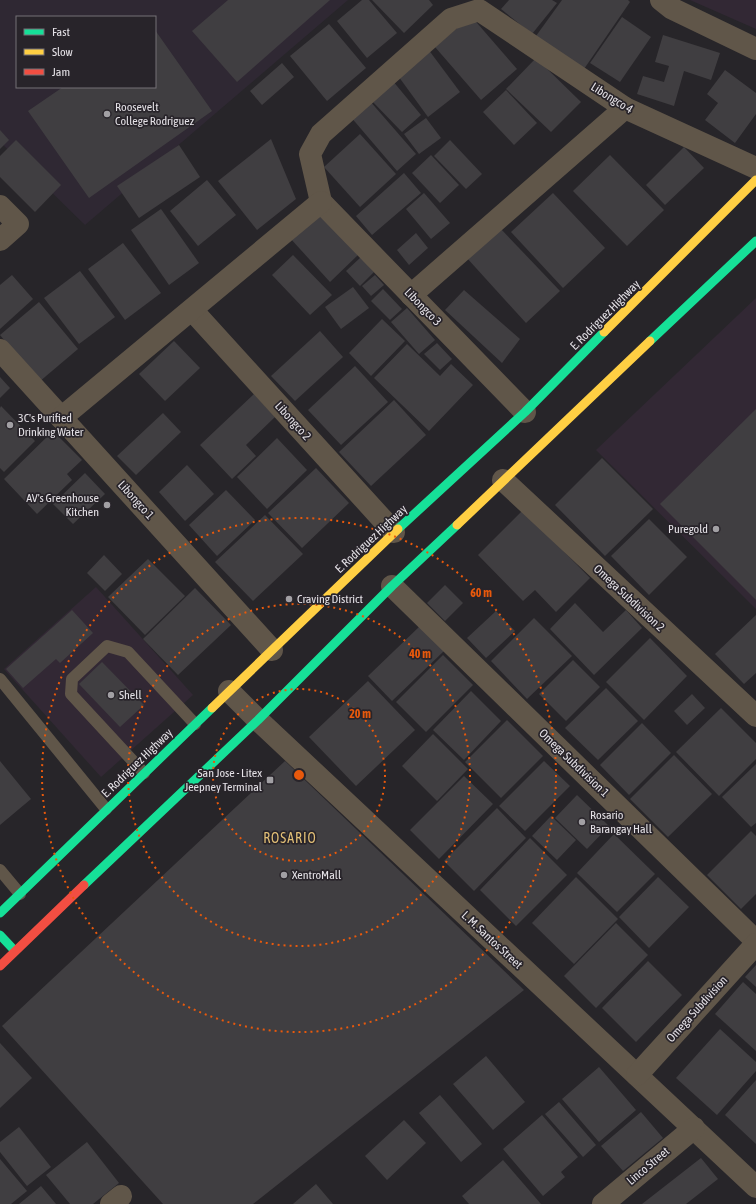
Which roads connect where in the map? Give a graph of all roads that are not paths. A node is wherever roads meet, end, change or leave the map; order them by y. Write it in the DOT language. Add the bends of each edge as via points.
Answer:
graph roads {
  1 [pos="661,0"];
  2 [pos="756,49"];
  3 [pos="625,108"];
  4 [pos="756,168"];
  5 [pos="756,180"];
  6 [pos="321,202"];
  7 [pos="0,206"];
  8 [pos="0,240"];
  9 [pos="756,241"];
  10 [pos="411,295"];
  11 [pos="192,310"];
  12 [pos="0,350"];
  13 [pos="525,412"];
  14 [pos="61,418"];
  15 [pos="503,480"];
  16 [pos="394,532"];
  17 [pos="392,586"];
  18 [pos="272,650"];
  19 [pos="0,679"];
  20 [pos="229,691"];
  21 [pos="756,716"];
  22 [pos="258,720"];
  23 [pos="195,724"];
  24 [pos="144,773"];
  25 [pos="106,809"];
  26 [pos="0,870"];
  27 [pos="20,894"];
  28 [pos="0,913"];
  29 [pos="0,935"];
  30 [pos="756,942"];
  31 [pos="15,951"];
  32 [pos="0,966"];
  33 [pos="637,1075"];
  34 [pos="694,1128"];
  35 [pos="756,1187"];
  36 [pos="603,1204"];
  1 -- 2 [label="street" via="671,8"];
  3 -- 4 [label="street, Libongco 4"];
  3 -- 6 [label="street, Libongco 4" via="479,10 451,19 321,134 310,154"];
  3 -- 10 [label="street"];
  5 -- 13 [label="main road, E. Rodriguez Highway"];
  6 -- 10 [label="street, Libongco 3"];
  6 -- 11 [label="street"];
  7 -- 8 [label="street" via="18,224"];
  9 -- 15 [label="main road"];
  10 -- 13 [label="street, Libongco 3"];
  11 -- 14 [label="street"];
  11 -- 16 [label="street, Libongco 2"];
  12 -- 14 [label="street, Libongco 1"];
  13 -- 16 [label="main road, E. Rodriguez Highway"];
  14 -- 18 [label="street, Libongco 1"];
  15 -- 17 [label="main road"];
  15 -- 21 [label="street, Omega Subdivision 2"];
  16 -- 18 [label="main road, E. Rodriguez Highway"];
  17 -- 22 [label="main road"];
  17 -- 30 [label="street, Omega Subdivision 1"];
  18 -- 20 [label="main road, E. Rodriguez Highway"];
  19 -- 25 [label="lane"];
  20 -- 22 [label="street, L. M. Santos Street"];
  20 -- 23 [label="main road, E. Rodriguez Highway"];
  22 -- 31 [label="main road"];
  22 -- 33 [label="street, L. M. Santos Street"];
  23 -- 24 [label="main road, E. Rodriguez Highway"];
  23 -- 24 [label="lane" via="128,652 107,646 72,679 71,694"];
  24 -- 25 [label="main road, E. Rodriguez Highway"];
  25 -- 27 [label="main road, E. Rodriguez Highway"];
  26 -- 27 [label="lane"];
  27 -- 28 [label="main road, E. Rodriguez Highway"];
  29 -- 31 [label="main road"];
  30 -- 33 [label="street, Omega Subdivision"];
  31 -- 32 [label="main road"];
  33 -- 34 [label="street, L. M. Santos Street"];
  34 -- 35 [label="street, L. M. Santos Street"];
  34 -- 36 [label="street, Linco Street"];
}
